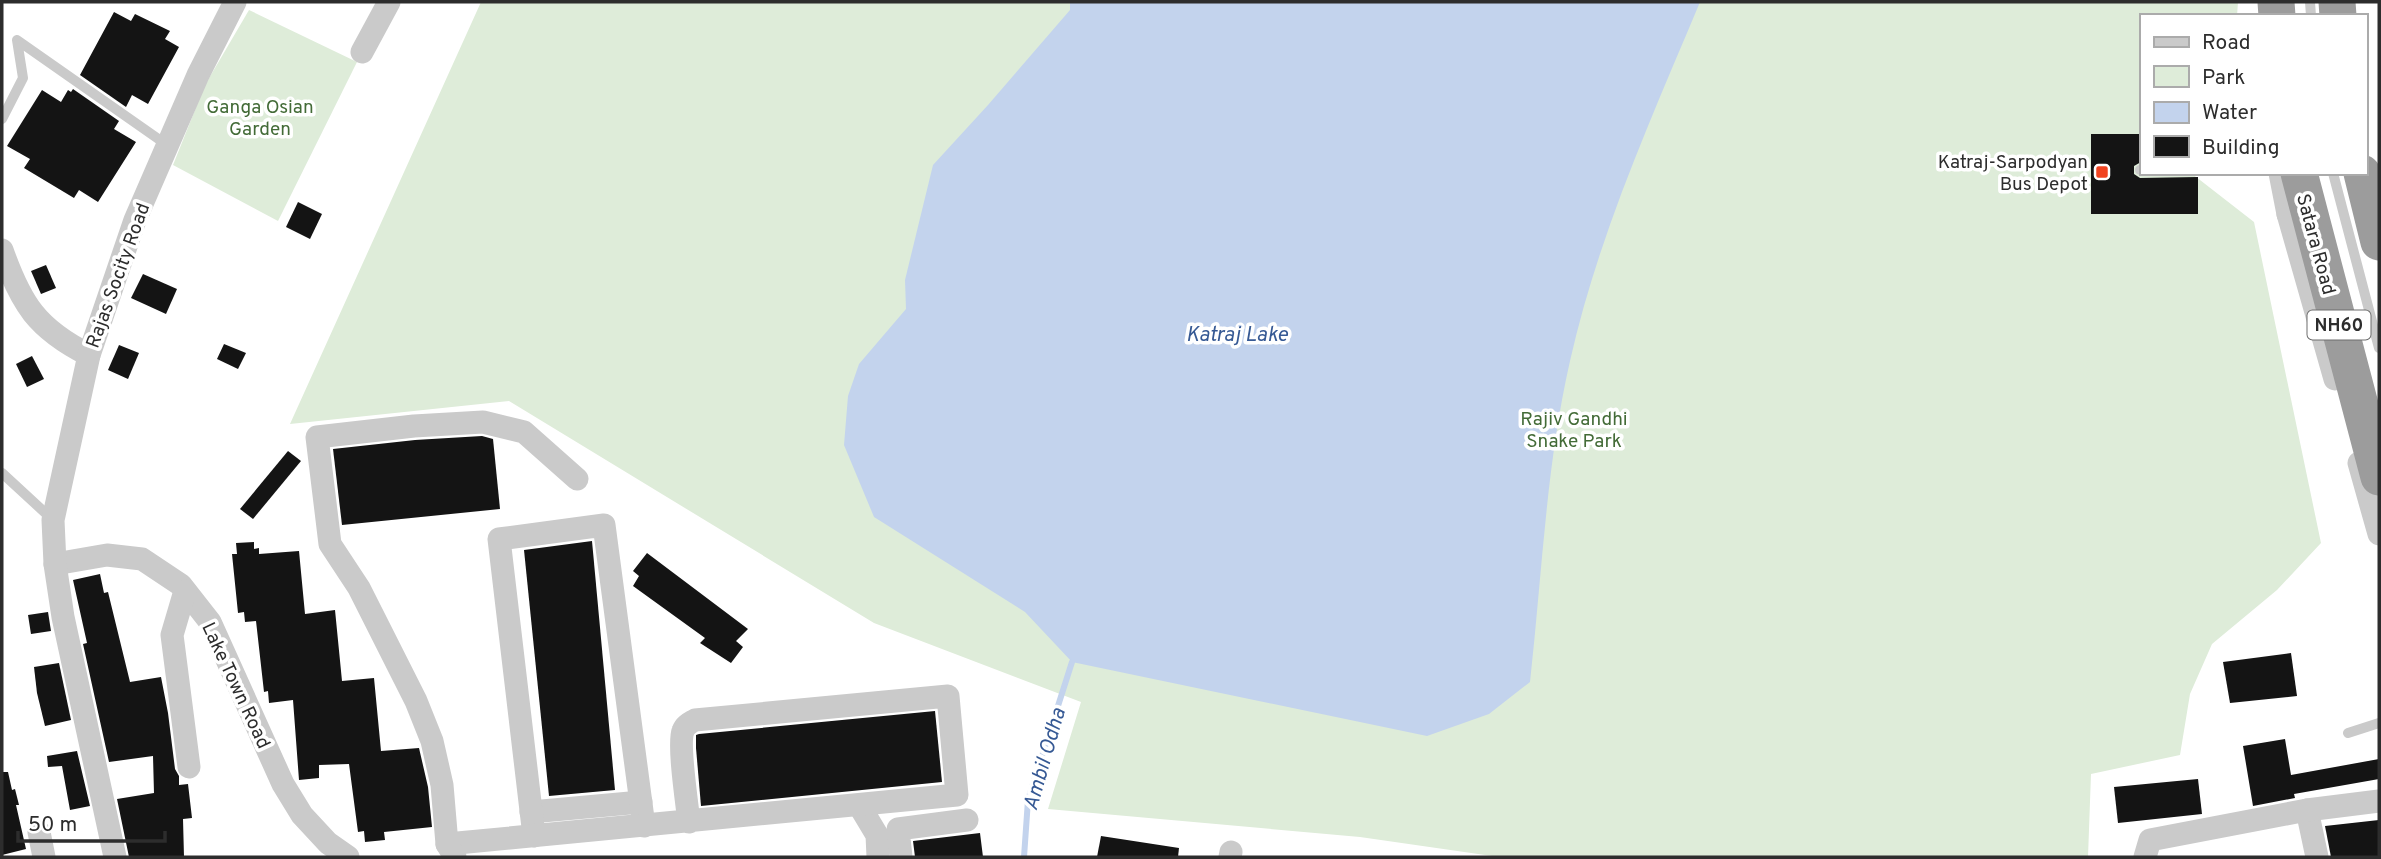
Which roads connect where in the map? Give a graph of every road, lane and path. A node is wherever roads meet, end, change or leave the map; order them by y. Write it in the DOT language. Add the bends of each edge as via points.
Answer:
graph roads {
  1 [pos="235,2"];
  2 [pos="388,2"];
  3 [pos="362,52"];
  4 [pos="2,119"];
  5 [pos="167,145"];
  6 [pos="2281,175"];
  7 [pos="2299,175"];
  8 [pos="2334,175"];
  9 [pos="2362,175"];
  10 [pos="2300,222"];
  11 [pos="2379,242"];
  12 [pos="2,250"];
  13 [pos="2379,348"];
  14 [pos="89,355"];
  15 [pos="2370,461"];
  16 [pos="2,473"];
  17 [pos="576,479"];
  18 [pos="53,520"];
  19 [pos="2379,534"];
  20 [pos="55,564"];
  21 [pos="186,591"];
  22 [pos="2379,723"];
  23 [pos="2348,733"];
  24 [pos="189,767"];
  25 [pos="2379,801"];
  26 [pos="641,802"];
  27 [pos="859,805"];
  28 [pos="2307,810"];
  29 [pos="531,812"];
  30 [pos="967,820"];
  31 [pos="689,822"];
  32 [pos="644,826"];
  33 [pos="39,832"];
  34 [pos="534,836"];
  35 [pos="451,851"];
  36 [pos="44,857"];
  37 [pos="115,857"];
  38 [pos="348,857"];
  39 [pos="878,857"];
  40 [pos="901,857"];
  41 [pos="2145,857"];
  42 [pos="2317,857"];
  1 -- 5 [label="street, Rajas Socity Road"];
  2 -- 3 [label="street"];
  4 -- 5 [label="lane" via="23,78 17,40"];
  5 -- 14 [label="street, Rajas Socity Road" via="135,220"];
  6 -- 10 [label="street"];
  7 -- 10 [label="highway, Satara Road / NH60"];
  8 -- 13 [label="lane"];
  9 -- 11 [label="highway"];
  10 -- 15 [label="highway, Satara Road / NH60"];
  12 -- 14 [label="street" via="13,281 36,317 63,343"];
  14 -- 18 [label="street, Rajas Socity Road"];
  15 -- 19 [label="street"];
  16 -- 18 [label="lane"];
  17 -- 35 [label="street" via="524,432 483,422 317,437 330,544 359,588 416,701 435,752"];
  18 -- 20 [label="street, Rajas Socity Road"];
  20 -- 21 [label="street, Lake Town Road" via="107,555 142,559"];
  20 -- 37 [label="street, Rajas Socity Road" via="62,617"];
  21 -- 24 [label="street" via="172,635"];
  21 -- 38 [label="street, Lake Town Road" via="210,622 283,784 302,815"];
  22 -- 23 [label="lane"];
  25 -- 28 [label="street"];
  26 -- 29 [label="street"];
  26 -- 29 [label="street" via="604,525 499,539"];
  26 -- 32 [label="street"];
  27 -- 31 [label="street"];
  27 -- 31 [label="street" via="957,795 948,696 695,720 682,732"];
  27 -- 39 [label="street" via="877,835"];
  28 -- 41 [label="street" via="2150,840"];
  28 -- 42 [label="street"];
  29 -- 34 [label="street"];
  30 -- 40 [label="street" via="898,830"];
  31 -- 32 [label="street"];
  32 -- 34 [label="street"];
  33 -- 36 [label="street"];
  34 -- 35 [label="street"];
}
